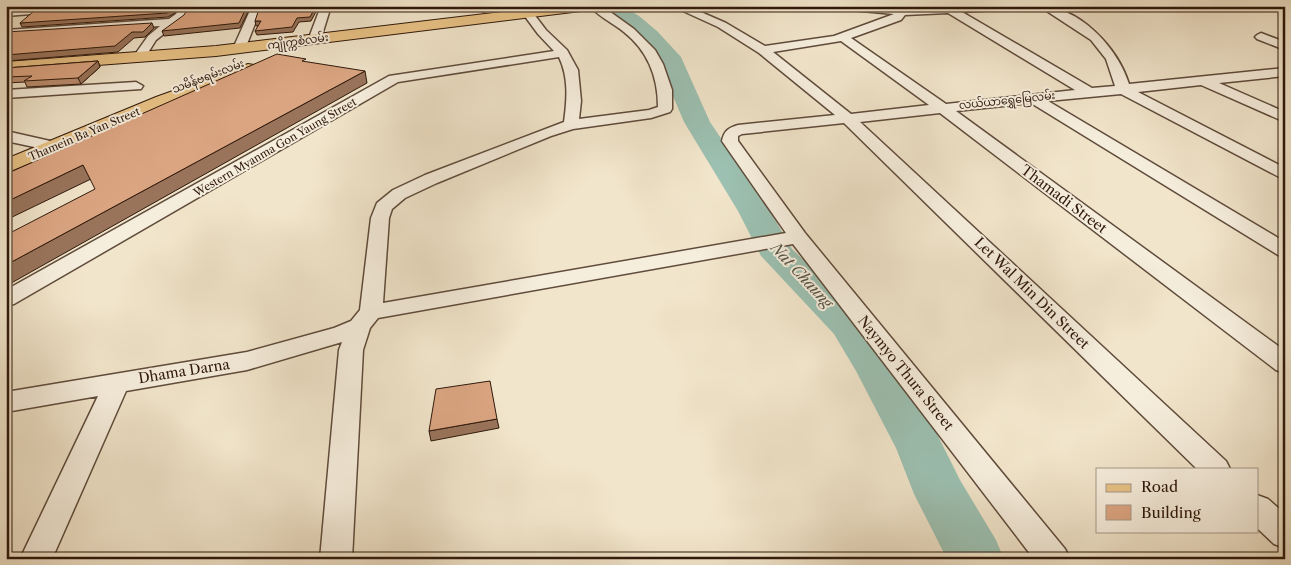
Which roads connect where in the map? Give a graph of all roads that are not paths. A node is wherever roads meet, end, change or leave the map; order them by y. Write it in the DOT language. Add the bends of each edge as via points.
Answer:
graph roads {
  1 [pos="10,6"];
  2 [pos="96,6"];
  3 [pos="186,6"];
  4 [pos="256,6"];
  5 [pos="326,6"];
  6 [pos="571,6"];
  7 [pos="589,6"];
  8 [pos="595,6"];
  9 [pos="677,6"];
  10 [pos="840,6"];
  11 [pos="1011,6"];
  12 [pos="1044,6"];
  13 [pos="951,10"];
  14 [pos="6,11"];
  15 [pos="902,12"];
  16 [pos="527,13"];
  17 [pos="397,15"];
  18 [pos="442,20"];
  19 [pos="173,22"];
  20 [pos="372,28"];
  21 [pos="350,32"];
  22 [pos="6,33"];
  23 [pos="317,37"];
  24 [pos="843,37"];
  25 [pos="1261,37"];
  26 [pos="241,44"];
  27 [pos="1285,46"];
  28 [pos="763,50"];
  29 [pos="563,53"];
  30 [pos="149,55"];
  31 [pos="6,62"];
  32 [pos="6,67"];
  33 [pos="1285,72"];
  34 [pos="377,76"];
  35 [pos="394,79"];
  36 [pos="1203,81"];
  37 [pos="136,86"];
  38 [pos="1123,89"];
  39 [pos="1088,92"];
  40 [pos="6,94"];
  41 [pos="169,94"];
  42 [pos="1033,98"];
  43 [pos="941,107"];
  44 [pos="847,118"];
  45 [pos="1285,118"];
  46 [pos="571,125"];
  47 [pos="731,134"];
  48 [pos="6,136"];
  49 [pos="47,145"];
  50 [pos="6,159"];
  51 [pos="6,167"];
  52 [pos="1285,175"];
  53 [pos="791,238"];
  54 [pos="750,244"];
  55 [pos="1285,251"];
  56 [pos="6,299"];
  57 [pos="365,319"];
  58 [pos="1285,364"];
  59 [pos="117,382"];
  60 [pos="6,402"];
  61 [pos="1215,468"];
  62 [pos="1258,509"];
  63 [pos="1285,534"];
  64 [pos="36,559"];
  65 [pos="336,559"];
  66 [pos="1054,559"];
  1 -- 14 [label="street"];
  2 -- 14 [label="street"];
  3 -- 19 [label="street"];
  4 -- 26 [label="street"];
  5 -- 23 [label="street"];
  6 -- 16 [label="main road, ကျိုက္ကစံလမ်း"];
  7 -- 16 [label="main road, ကျိုက္ကစံလမ်း"];
  8 -- 46 [label="street" via="630,31 651,53 657,64 666,107 651,114"];
  9 -- 28 [label="street, Let Wal Min Din Street" via="722,25"];
  10 -- 15 [label="street"];
  11 -- 13 [label="street"];
  12 -- 38 [label="street" via="1083,26 1097,38 1120,72"];
  13 -- 15 [label="street"];
  13 -- 39 [label="street"];
  15 -- 24 [label="street" via="897,18"];
  16 -- 18 [label="main road, ကျိုက္ကစံလမ်း"];
  16 -- 21 [label="main road, ကျိုက္ကစံလမ်း"];
  16 -- 29 [label="street"];
  17 -- 21 [label="main road, သမိန်ဗရမ်းလမ်း"];
  18 -- 20 [label="main road, ကျိုက္ကစံလမ်း"];
  18 -- 20 [label="main road, သမိန်ဗရမ်းလမ်း" via="429,19 419,13"];
  19 -- 22 [label="street"];
  19 -- 30 [label="street" via="152,38"];
  20 -- 21 [label="main road, သမိန်ဗရမ်းလမ်း"];
  21 -- 23 [label="main road, ကျိုက္ကစံလမ်း"];
  21 -- 41 [label="main road, သမိန်ဗရမ်းလမ်း"];
  23 -- 26 [label="main road, ကျိုက္ကစံလမ်း"];
  23 -- 30 [label="main road, ကျိုက္ကစံလမ်း"];
  23 -- 41 [label="main road, သမိန်ဗရမ်းလမ်း"];
  24 -- 28 [label="street"];
  24 -- 43 [label="street, Thamadi Street"];
  25 -- 27 [label="street"];
  26 -- 30 [label="main road, ကျိုက္ကစံလမ်း"];
  28 -- 44 [label="street, Let Wal Min Din Street"];
  29 -- 35 [label="street, Western Myanma Gon Yaung Street"];
  29 -- 46 [label="street" via="572,70 574,100"];
  30 -- 31 [label="main road, ကျိုက္ကစံလမ်း"];
  30 -- 32 [label="main road, ကျိုက္ကစံလမ်း"];
  30 -- 41 [label="main road" via="199,63 201,68 195,75"];
  33 -- 36 [label="street, လယ်ယာရွှေမြေလမ်း"];
  34 -- 35 [label="street"];
  35 -- 56 [label="street, Western Myanma Gon Yaung Street"];
  36 -- 38 [label="street, လယ်ယာရွှေမြေလမ်း"];
  36 -- 45 [label="street"];
  37 -- 40 [label="street"];
  38 -- 39 [label="street, လယ်ယာရွှေမြေလမ်း"];
  38 -- 52 [label="street"];
  39 -- 42 [label="street, လယ်ယာရွှေမြေလမ်း"];
  41 -- 49 [label="main road, Thamein Ba Yan Street"];
  42 -- 43 [label="street, လယ်ယာရွှေမြေလမ်း"];
  42 -- 55 [label="street"];
  43 -- 44 [label="street, လယ်ယာရွှေမြေလမ်း"];
  43 -- 58 [label="street, Thamadi Street"];
  44 -- 47 [label="street, လယ်ယာရွှေမြေလမ်း" via="738,130"];
  44 -- 61 [label="street, Let Wal Min Din Street"];
  46 -- 57 [label="street" via="431,179 390,201 380,218"];
  47 -- 53 [label="street, Naymyo Thura Street" via="730,141"];
  48 -- 49 [label="street"];
  49 -- 50 [label="main road"];
  49 -- 51 [label="main road, Thamein Ba Yan Street"];
  53 -- 54 [label="street"];
  53 -- 66 [label="street, Naymyo Thura Street"];
  54 -- 57 [label="street"];
  57 -- 59 [label="street, Dhama Darna" via="332,337 247,362"];
  57 -- 65 [label="street" via="351,350"];
  59 -- 60 [label="street, Dhama Darna"];
  59 -- 64 [label="street"];
  62 -- 63 [label="street"];
}
